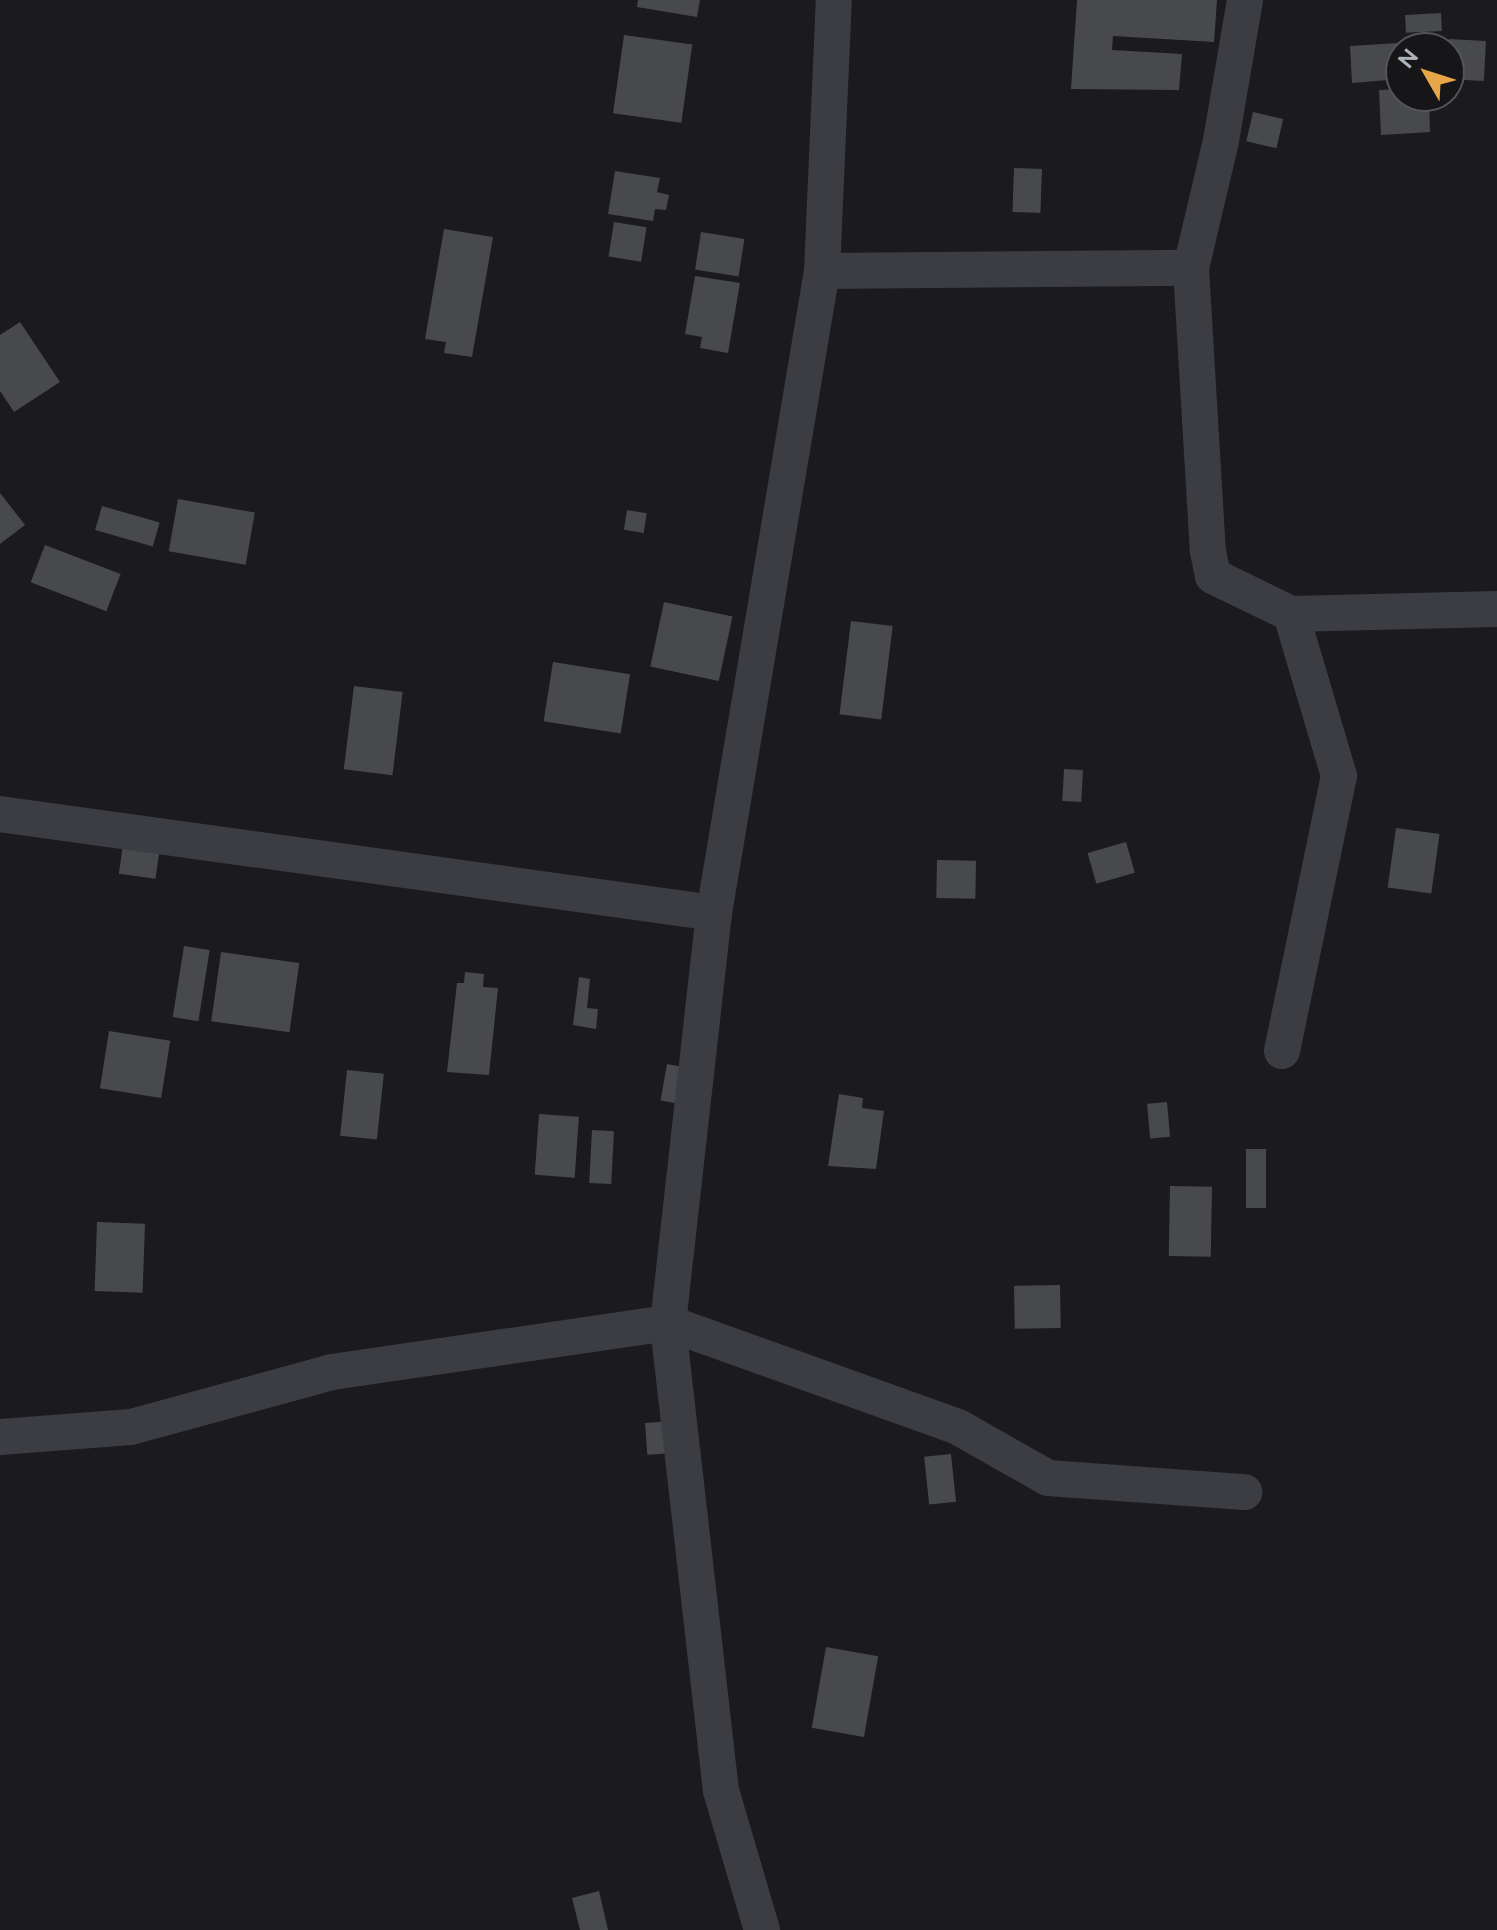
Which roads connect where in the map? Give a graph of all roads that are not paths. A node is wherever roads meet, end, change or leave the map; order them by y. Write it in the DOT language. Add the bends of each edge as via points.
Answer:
graph roads {
  1 [pos="834,0"];
  2 [pos="1245,0"];
  3 [pos="1191,268"];
  4 [pos="822,271"];
  5 [pos="1497,609"];
  6 [pos="1291,614"];
  7 [pos="0,814"];
  8 [pos="714,913"];
  9 [pos="1282,1051"];
  10 [pos="668,1323"];
  11 [pos="0,1437"];
  12 [pos="1245,1492"];
  13 [pos="762,1930"];
  1 -- 4 [label="street"];
  2 -- 3 [label="street" via="1221,141"];
  3 -- 4 [label="street"];
  3 -- 6 [label="street" via="1213,576"];
  4 -- 8 [label="street"];
  5 -- 6 [label="street"];
  6 -- 9 [label="street" via="1339,776"];
  7 -- 8 [label="street"];
  8 -- 10 [label="street"];
  10 -- 11 [label="street" via="332,1372 131,1427"];
  10 -- 12 [label="street" via="958,1427 1048,1478"];
  10 -- 13 [label="street" via="721,1791"];
}
